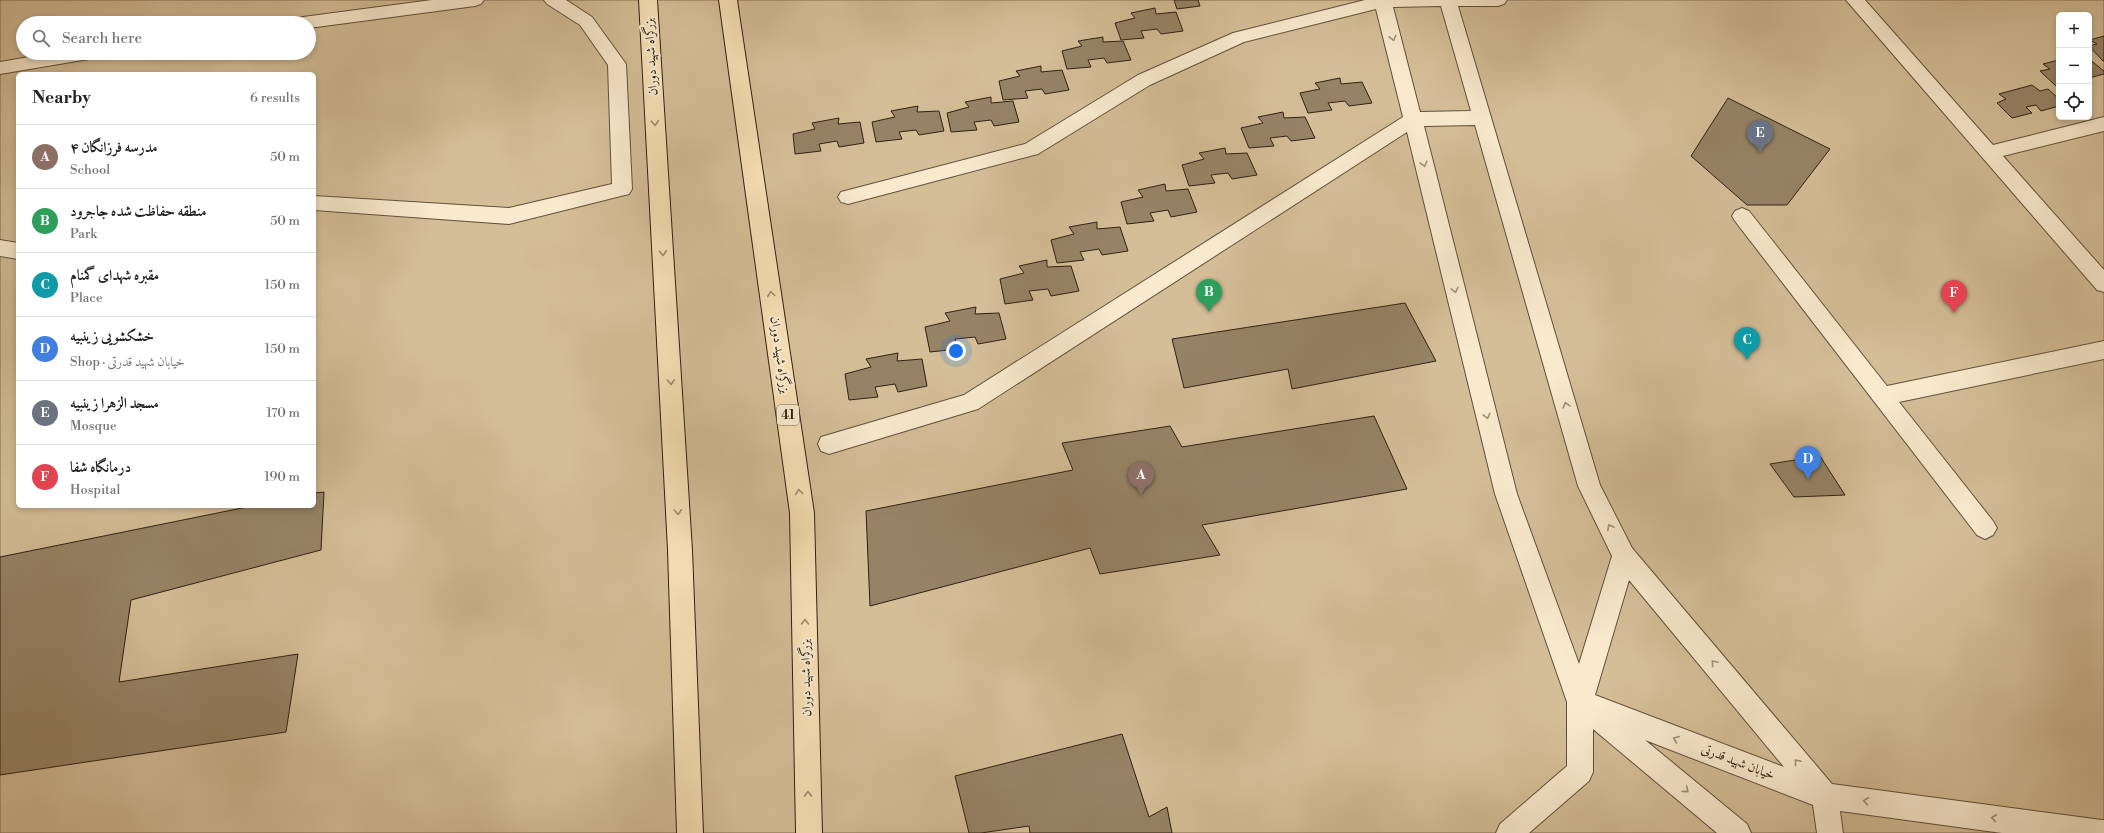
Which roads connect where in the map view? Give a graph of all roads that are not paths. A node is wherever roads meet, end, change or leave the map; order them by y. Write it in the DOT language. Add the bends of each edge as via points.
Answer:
graph roads {
  1 [pos="475,0"];
  2 [pos="553,0"];
  3 [pos="648,0"];
  4 [pos="728,0"];
  5 [pos="1449,0"];
  6 [pos="1498,0"];
  7 [pos="1855,0"];
  8 [pos="1384,1"];
  9 [pos="316,21"];
  10 [pos="47,60"];
  11 [pos="0,68"];
  12 [pos="1483,118"];
  13 [pos="1413,119"];
  14 [pos="2104,124"];
  15 [pos="1989,153"];
  16 [pos="848,197"];
  17 [pos="316,203"];
  18 [pos="1742,216"];
  19 [pos="0,248"];
  20 [pos="16,251"];
  21 [pos="2104,284"];
  22 [pos="2104,350"];
  23 [pos="1882,396"];
  24 [pos="829,444"];
  25 [pos="1985,528"];
  26 [pos="1624,556"];
  27 [pos="1580,702"];
  28 [pos="1825,796"];
  29 [pos="690,833"];
  30 [pos="809,833"];
  31 [pos="1509,833"];
  32 [pos="1738,833"];
  33 [pos="1830,833"];
  34 [pos="2102,833"];
  1 -- 9 [label="street"];
  2 -- 17 [label="street" via="586,21 617,64 622,189 509,216"];
  3 -- 29 [label="highway, بزرگراه شهید دوران, one-way" via="680,542"];
  30 -- 4 [label="highway, بزرگراه شهید دوران / 41, one-way" via="802,513"];
  5 -- 6 [label="street"];
  5 -- 8 [label="street"];
  5 -- 12 [label="street"];
  7 -- 15 [label="street"];
  8 -- 13 [label="street, one-way"];
  8 -- 16 [label="street" via="1239,37 1144,80 1031,149"];
  10 -- 11 [label="street"];
  12 -- 13 [label="street"];
  26 -- 12 [label="street, one-way" via="1590,486"];
  13 -- 24 [label="street" via="970,402"];
  13 -- 27 [label="street, one-way" via="1506,494"];
  14 -- 15 [label="street"];
  15 -- 21 [label="street"];
  18 -- 23 [label="street"];
  19 -- 20 [label="street"];
  22 -- 23 [label="street"];
  23 -- 25 [label="street"];
  26 -- 27 [label="street"];
  28 -- 26 [label="street, one-way"];
  28 -- 27 [label="street, خیابان شهید قدرتی, one-way"];
  27 -- 31 [label="street" via="1580,772"];
  27 -- 32 [label="street, one-way"];
  28 -- 33 [label="street"];
  34 -- 28 [label="street, خیابان شهید قدرتی, one-way"];
}
